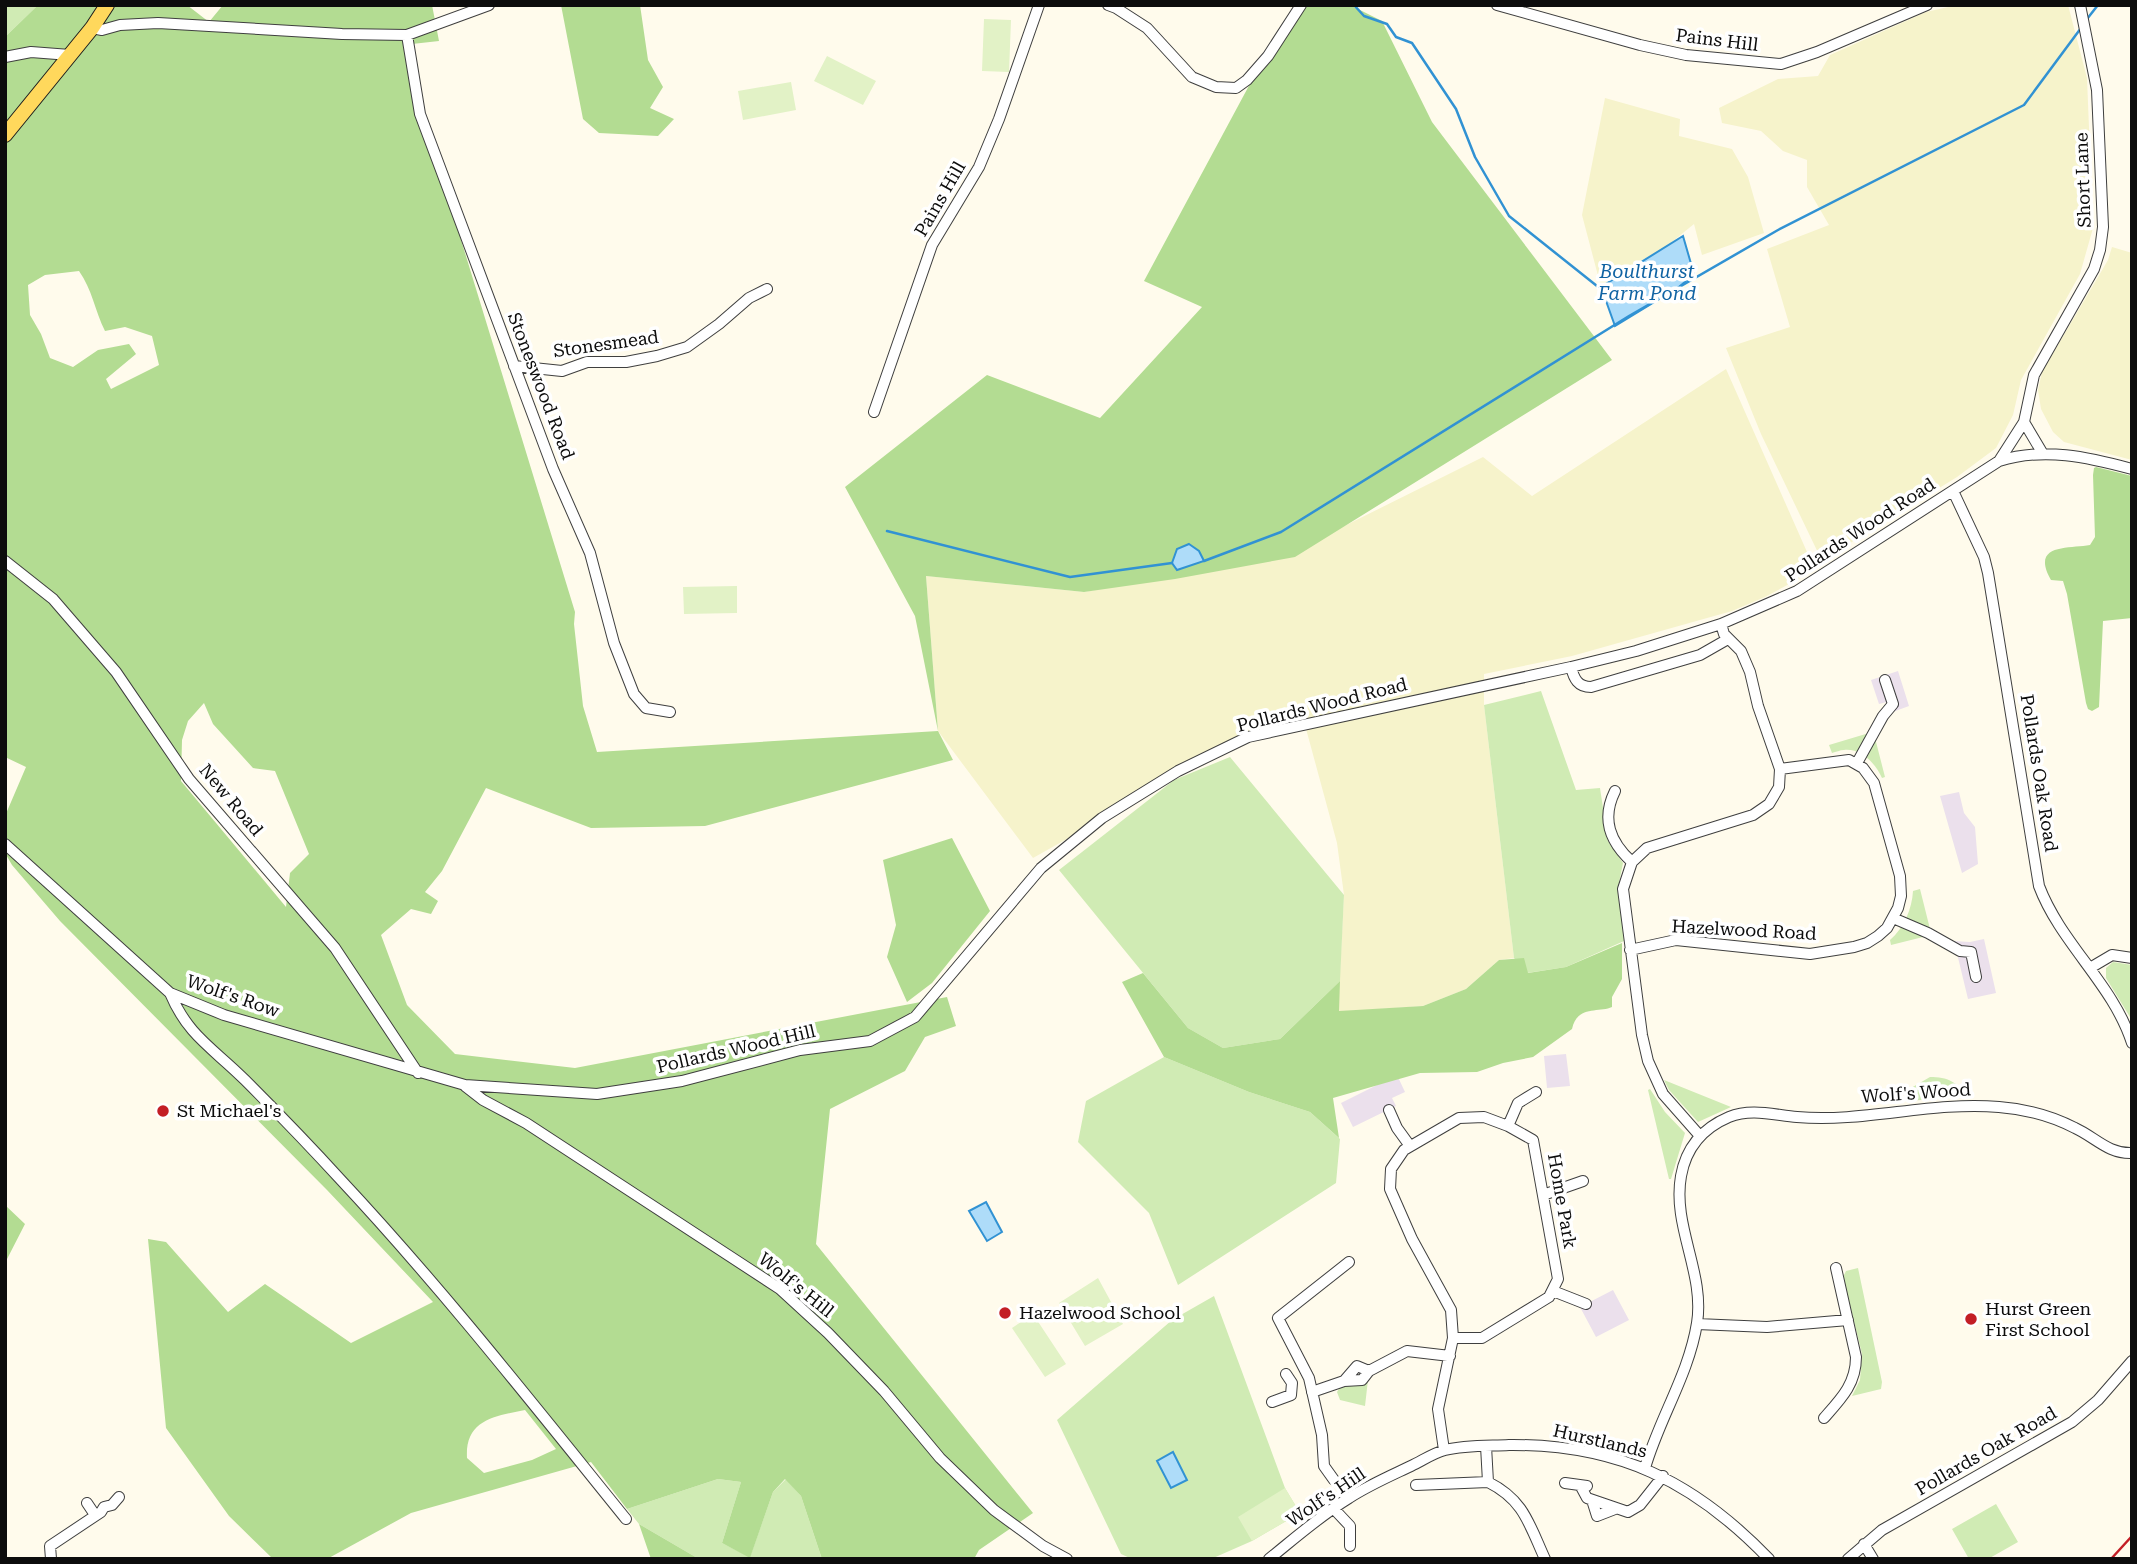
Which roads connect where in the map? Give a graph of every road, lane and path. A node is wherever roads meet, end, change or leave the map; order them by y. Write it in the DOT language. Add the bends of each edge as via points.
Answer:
graph roads {
  1 [pos="107,5"];
  2 [pos="489,5"];
  3 [pos="1039,5"];
  4 [pos="1108,5"];
  5 [pos="1301,5"];
  6 [pos="1497,5"];
  7 [pos="1927,5"];
  8 [pos="2080,5"];
  9 [pos="92,28"];
  10 [pos="407,34"];
  11 [pos="70,55"];
  12 [pos="5,57"];
  13 [pos="5,135"];
  14 [pos="767,289"];
  15 [pos="514,366"];
  16 [pos="874,412"];
  17 [pos="2024,422"];
  18 [pos="2043,454"];
  19 [pos="1999,461"];
  20 [pos="2132,469"];
  21 [pos="1953,491"];
  22 [pos="5,561"];
  23 [pos="1721,625"];
  24 [pos="1727,639"];
  25 [pos="1572,667"];
  26 [pos="1885,680"];
  27 [pos="670,712"];
  28 [pos="1857,763"];
  29 [pos="1780,769"];
  30 [pos="1615,791"];
  31 [pos="5,844"];
  32 [pos="1632,862"];
  33 [pos="1036,876"];
  34 [pos="1893,918"];
  35 [pos="1630,950"];
  36 [pos="2132,958"];
  37 [pos="2090,968"];
  38 [pos="1976,977"];
  39 [pos="170,993"];
  40 [pos="2132,1043"];
  41 [pos="418,1073"];
  42 [pos="464,1085"];
  43 [pos="1535,1092"];
  44 [pos="1389,1110"];
  45 [pos="1508,1126"];
  46 [pos="1700,1136"];
  47 [pos="1410,1146"];
  48 [pos="2132,1153"];
  49 [pos="1583,1181"];
  50 [pos="1543,1195"];
  51 [pos="1349,1262"];
  52 [pos="1836,1268"];
  53 [pos="1553,1291"];
  54 [pos="1586,1304"];
  55 [pos="1848,1320"];
  56 [pos="1697,1324"];
  57 [pos="1453,1338"];
  58 [pos="1450,1356"];
  59 [pos="2132,1361"];
  60 [pos="1309,1378"];
  61 [pos="1312,1392"];
  62 [pos="1272,1402"];
  63 [pos="1824,1418"];
  64 [pos="1486,1446"];
  65 [pos="1444,1450"];
  66 [pos="1645,1468"];
  67 [pos="1663,1476"];
  68 [pos="1334,1480"];
  69 [pos="1488,1482"];
  70 [pos="1566,1483"];
  71 [pos="1416,1485"];
  72 [pos="119,1497"];
  73 [pos="87,1503"];
  74 [pos="1334,1508"];
  75 [pos="95,1515"];
  76 [pos="626,1519"];
  77 [pos="1864,1544"];
  78 [pos="1350,1546"];
  79 [pos="51,1559"];
  80 [pos="1067,1559"];
  81 [pos="1269,1559"];
  82 [pos="1545,1559"];
  83 [pos="1769,1559"];
  84 [pos="1848,1559"];
  85 [pos="1873,1559"];
  1 -- 9 [label="main road"];
  2 -- 10 [label="street"];
  3 -- 16 [label="street, Pains Hill" via="979,167 932,245"];
  4 -- 5 [label="street" via="1147,27 1192,76 1216,87 1236,88 1268,56"];
  6 -- 7 [label="street, Pains Hill" via="1686,55 1781,64"];
  8 -- 17 [label="street, Short Lane" via="2097,90 2100,250 2094,269 2034,375"];
  9 -- 10 [label="street" via="158,23"];
  9 -- 11 [label="main road"];
  10 -- 15 [label="street, Stoneswood Road" via="420,114"];
  11 -- 12 [label="street" via="31,52"];
  11 -- 13 [label="main road"];
  14 -- 15 [label="street, Stonesmead" via="687,347 626,362 587,362 562,371"];
  15 -- 27 [label="street, Stoneswood Road" via="590,553 614,643 634,694 646,708"];
  17 -- 18 [label="street"];
  17 -- 19 [label="street, Short Lane"];
  18 -- 19 [label="street, Pollards Wood Road"];
  18 -- 20 [label="street, Pollards Wood Road"];
  19 -- 21 [label="street, Pollards Wood Road"];
  21 -- 23 [label="street, Pollards Wood Road" via="1797,591"];
  21 -- 37 [label="street, Pollards Oak Road" via="1988,573 2039,886 2050,911"];
  22 -- 41 [label="street, New Road" via="53,599 116,672 189,779 335,948"];
  23 -- 24 [label="street"];
  23 -- 25 [label="street, Pollards Wood Road"];
  24 -- 25 [label="street" via="1700,655 1591,687 1578,683"];
  24 -- 29 [label="street" via="1746,661"];
  25 -- 33 [label="street, Pollards Wood Road" via="1248,737 1178,771 1102,818"];
  26 -- 28 [label="street" via="1893,704"];
  28 -- 29 [label="street" via="1842,759"];
  28 -- 34 [label="street" via="1874,783 1900,876 1901,897"];
  29 -- 32 [label="street" via="1774,797 1753,816 1658,844"];
  30 -- 32 [label="street" via="1608,809 1612,838"];
  31 -- 39 [label="street, Wolf's Row"];
  32 -- 35 [label="street" via="1623,889"];
  33 -- 42 [label="street, Pollards Wood Hill" via="915,1017 870,1041 800,1050 682,1081 597,1094"];
  34 -- 35 [label="street, Hazelwood Road" via="1867,943 1823,953 1676,940"];
  34 -- 38 [label="street" via="1971,952"];
  35 -- 46 [label="street" via="1648,1061 1663,1094"];
  36 -- 37 [label="street" via="2112,955"];
  37 -- 40 [label="street, Pollards Oak Road" via="2116,1007"];
  39 -- 41 [label="street, Wolf's Row" via="225,1015"];
  39 -- 76 [label="street" via="198,1038 343,1181 485,1345"];
  41 -- 42 [label="street, Pollards Wood Hill"];
  42 -- 80 [label="street, Wolf's Hill" via="780,1289 828,1333 940,1458 994,1510"];
  43 -- 45 [label="street" via="1518,1103"];
  44 -- 47 [label="street"];
  45 -- 47 [label="street, Home Park" via="1484,1116 1459,1118"];
  45 -- 50 [label="street, Home Park" via="1533,1140"];
  46 -- 48 [label="street, Wolf's Wood" via="1729,1117 1753,1112 1814,1118 1989,1107 2053,1119 2084,1132 2113,1152"];
  46 -- 56 [label="street, Wolf's Wood" via="1684,1163 1679,1192 1697,1286"];
  47 -- 57 [label="street, Home Park" via="1391,1169 1390,1189 1451,1310"];
  49 -- 50 [label="street"];
  50 -- 53 [label="street, Home Park" via="1558,1279"];
  51 -- 60 [label="street" via="1278,1318"];
  52 -- 55 [label="street"];
  53 -- 54 [label="street"];
  53 -- 57 [label="street" via="1482,1338"];
  55 -- 56 [label="street" via="1767,1327"];
  55 -- 63 [label="street" via="1856,1371 1853,1383"];
  56 -- 66 [label="street, Wolf's Wood"];
  57 -- 58 [label="street, Home Park"];
  58 -- 61 [label="street" via="1407,1351 1369,1371 1362,1380"];
  58 -- 65 [label="street, Home Park" via="1438,1409"];
  59 -- 77 [label="street, Pollards Oak Road" via="2072,1422"];
  60 -- 61 [label="street"];
  60 -- 62 [label="street" via="1289,1379 1291,1395"];
  61 -- 68 [label="street" via="1324,1466"];
  64 -- 65 [label="street, Hurstlands"];
  64 -- 66 [label="street, Hurstlands" via="1560,1448"];
  64 -- 69 [label="street"];
  65 -- 74 [label="street, Wolf's Hill"];
  66 -- 67 [label="street, Hurstlands"];
  67 -- 70 [label="street, Hurstlands" via="1629,1512 1587,1498 1585,1485"];
  67 -- 83 [label="street, Hurstlands" via="1738,1527"];
  69 -- 71 [label="street"];
  69 -- 82 [label="street" via="1520,1506"];
  72 -- 75 [label="street"];
  73 -- 75 [label="street"];
  74 -- 78 [label="street" via="1350,1526"];
  74 -- 81 [label="street, Wolf's Hill"];
  75 -- 79 [label="street" via="50,1546"];
  77 -- 84 [label="street, Pollards Oak Road"];
  77 -- 85 [label="street"];
}
